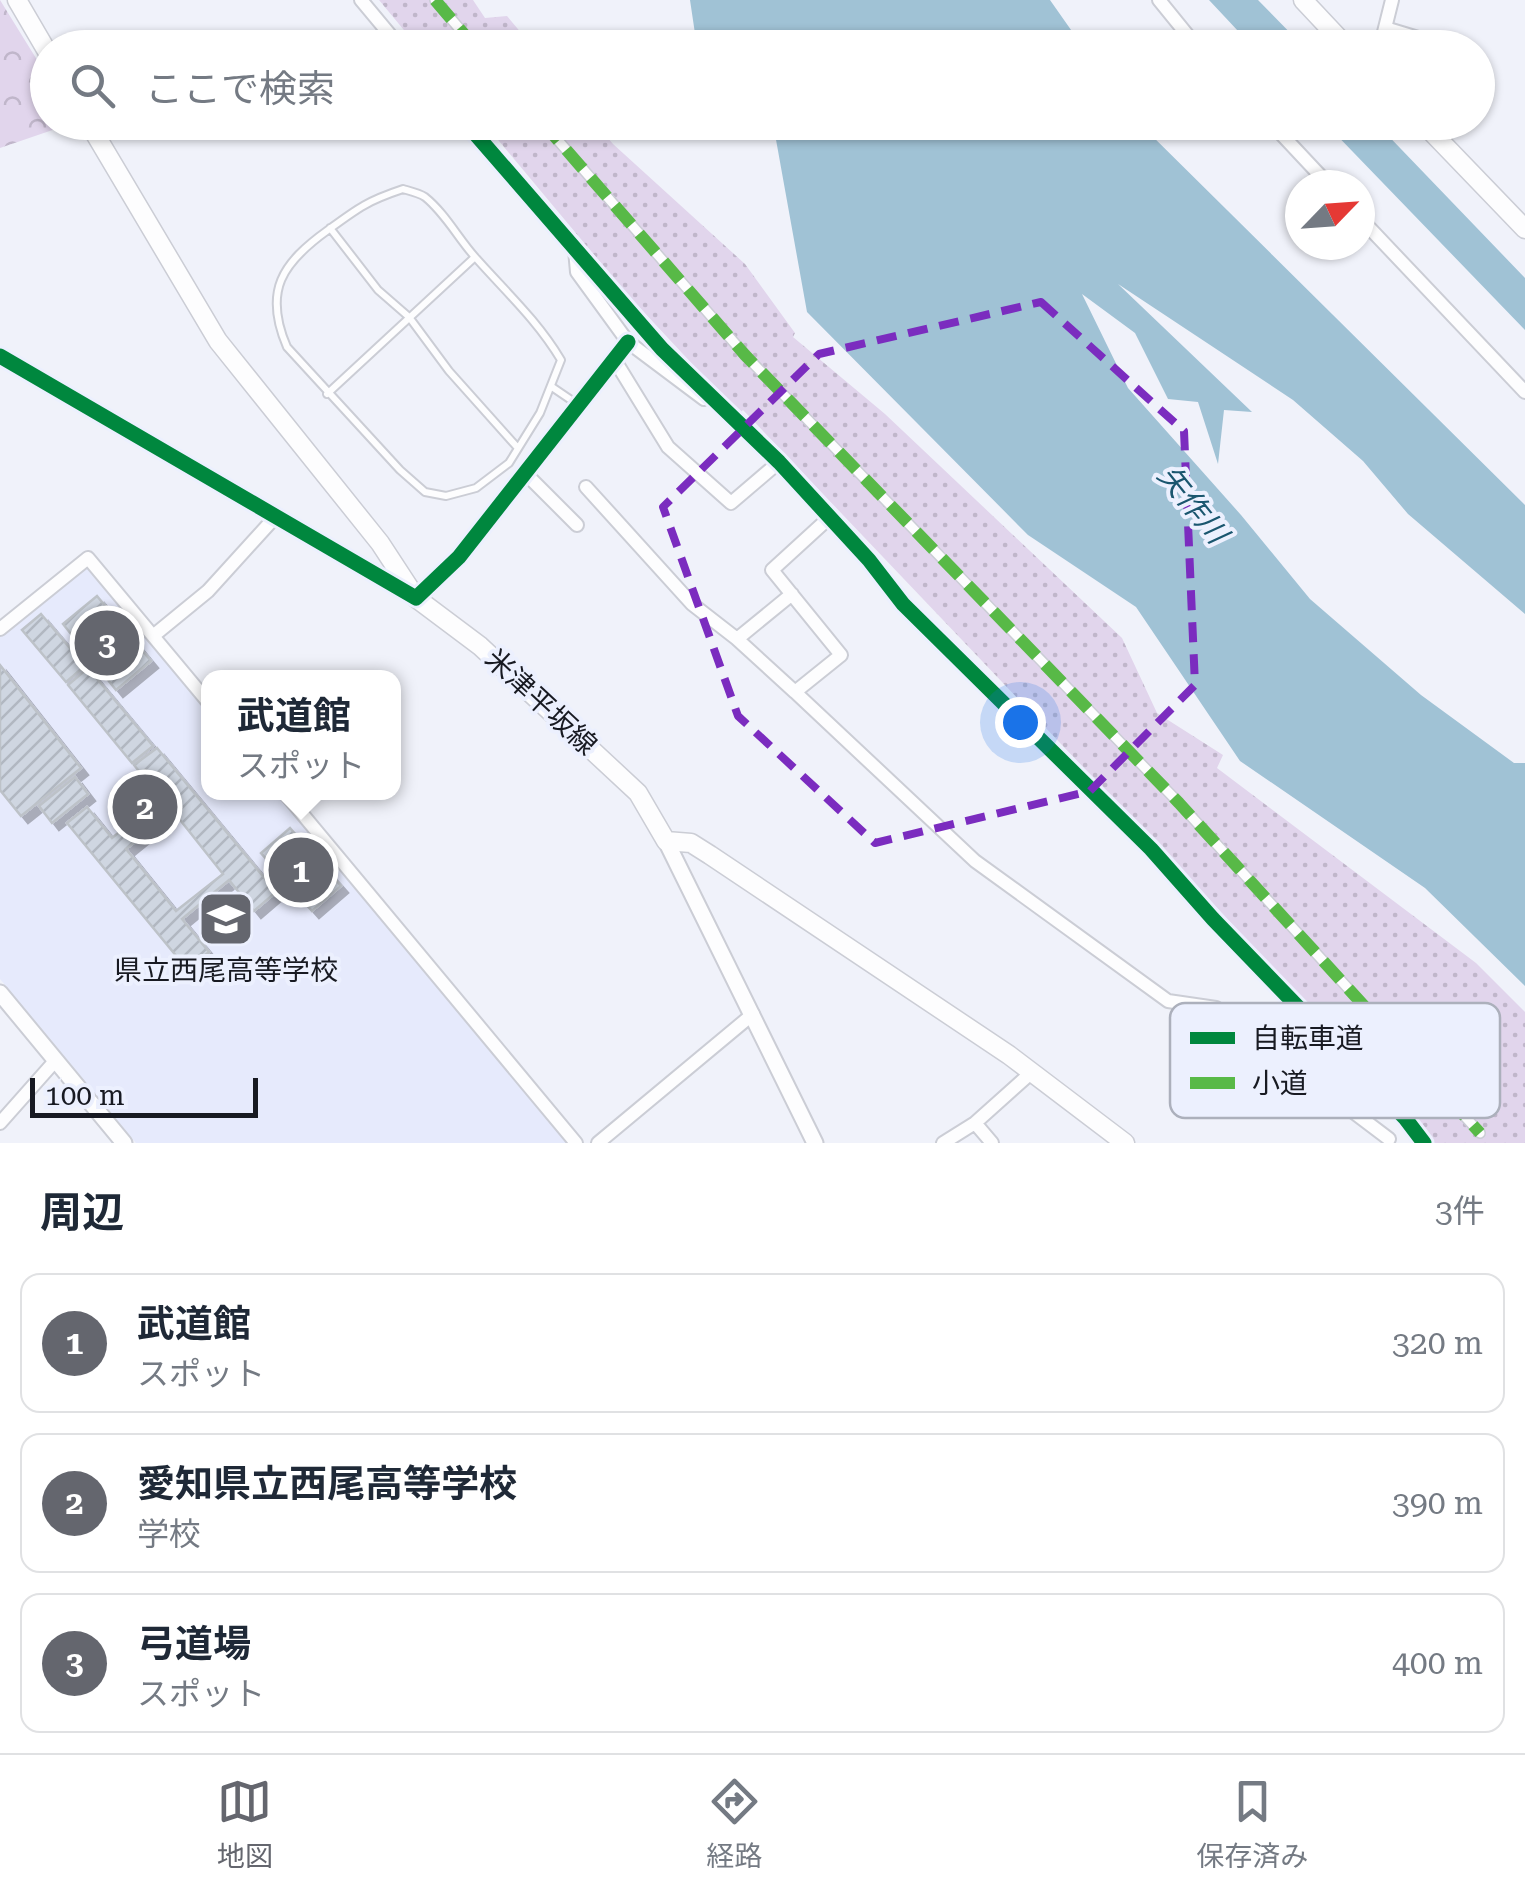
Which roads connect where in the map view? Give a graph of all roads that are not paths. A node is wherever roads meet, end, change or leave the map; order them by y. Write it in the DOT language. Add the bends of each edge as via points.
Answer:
graph roads {
  1 [pos="17,0"];
  2 [pos="361,0"];
  3 [pos="435,0"];
  4 [pos="1159,0"];
  5 [pos="1303,0"];
  6 [pos="1392,0"];
  7 [pos="1385,28"];
  8 [pos="35,30"];
  9 [pos="386,30"];
  10 [pos="461,30"];
  11 [pos="1183,30"];
  12 [pos="1331,30"];
  13 [pos="1392,30"];
  14 [pos="99,140"];
  15 [pos="480,140"];
  16 [pos="558,140"];
  17 [pos="1287,140"];
  18 [pos="1439,140"];
  19 [pos="1315,170"];
  20 [pos="330,228"];
  21 [pos="1525,229"];
  22 [pos="1375,234"];
  23 [pos="575,250"];
  24 [pos="475,257"];
  25 [pos="408,316"];
  26 [pos="628,342"];
  27 [pos="0,356"];
  28 [pos="614,359"];
  29 [pos="552,387"];
  30 [pos="1525,392"];
  31 [pos="327,394"];
  32 [pos="578,404"];
  33 [pos="716,404"];
  34 [pos="517,447"];
  35 [pos="779,462"];
  36 [pos="524,472"];
  37 [pos="586,487"];
  38 [pos="277,516"];
  39 [pos="830,518"];
  40 [pos="576,525"];
  41 [pos="792,594"];
  42 [pos="416,598"];
  43 [pos="0,629"];
  44 [pos="154,636"];
  45 [pos="737,640"];
  46 [pos="795,692"];
  47 [pos="201,693"];
  48 [pos="291,800"];
  49 [pos="666,841"];
  50 [pos="0,993"];
  51 [pos="1176,1003"];
  52 [pos="1294,1003"];
  53 [pos="1361,1003"];
  54 [pos="753,1014"];
  55 [pos="56,1061"];
  56 [pos="1032,1072"];
  57 [pos="1358,1118"];
  58 [pos="1405,1118"];
  59 [pos="1465,1118"];
  60 [pos="976,1123"];
  61 [pos="0,1124"];
  62 [pos="1480,1134"];
  63 [pos="1388,1141"];
  64 [pos="124,1143"];
  65 [pos="576,1143"];
  66 [pos="598,1143"];
  67 [pos="815,1143"];
  68 [pos="943,1143"];
  69 [pos="992,1143"];
  70 [pos="1126,1143"];
  71 [pos="1424,1143"];
  1 -- 8 [label="main road"];
  2 -- 9 [label="street"];
  3 -- 10 [label="street"];
  4 -- 11 [label="street"];
  5 -- 12 [label="main road"];
  6 -- 7 [label="street"];
  7 -- 13 [label="street"];
  14 -- 42 [label="main road, 米津平坂線" via="218,341 380,543"];
  15 -- 23 [label="street"];
  16 -- 53 [label="street" via="745,355 1179,803"];
  17 -- 19 [label="street"];
  18 -- 21 [label="main road"];
  20 -- 24 [label="lane" via="364,202 403,189 422,195"];
  20 -- 25 [label="lane" via="378,290"];
  20 -- 31 [label="lane" via="302,248 277,291 287,347"];
  22 -- 30 [label="street"];
  23 -- 26 [label="street" via="577,272"];
  23 -- 33 [label="street"];
  24 -- 25 [label="lane"];
  24 -- 29 [label="lane" via="545,333 561,360"];
  25 -- 31 [label="lane"];
  25 -- 34 [label="lane"];
  26 -- 28 [label="street"];
  26 -- 33 [label="street"];
  27 -- 38 [label="street"];
  28 -- 32 [label="street"];
  28 -- 35 [label="street" via="668,447 731,503"];
  29 -- 32 [label="lane"];
  29 -- 34 [label="lane"];
  31 -- 34 [label="lane" via="425,492 446,496 476,488 509,463"];
  32 -- 36 [label="street"];
  33 -- 35 [label="street"];
  35 -- 39 [label="street"];
  36 -- 40 [label="street"];
  36 -- 42 [label="street" via="459,557"];
  37 -- 45 [label="street" via="692,604"];
  38 -- 42 [label="street"];
  38 -- 44 [label="street" via="208,591"];
  39 -- 41 [label="street" via="772,570"];
  39 -- 52 [label="street" via="903,604 1151,849"];
  41 -- 45 [label="street"];
  41 -- 46 [label="street" via="841,656"];
  42 -- 49 [label="main road, 米津平坂線" via="495,659 638,793"];
  43 -- 44 [label="street" via="88,558"];
  44 -- 47 [label="street"];
  45 -- 46 [label="street"];
  46 -- 51 [label="street" via="974,861"];
  48 -- 65 [label="street"];
  49 -- 54 [label="street"];
  49 -- 56 [label="main road" via="692,843"];
  50 -- 55 [label="street"];
  54 -- 66 [label="street"];
  54 -- 67 [label="street"];
  55 -- 61 [label="street"];
  55 -- 64 [label="street"];
  56 -- 60 [label="street"];
  56 -- 70 [label="main road"];
  57 -- 63 [label="street"];
  58 -- 63 [label="street"];
  58 -- 71 [label="street"];
  59 -- 62 [label="street"];
  60 -- 68 [label="street"];
  60 -- 69 [label="street"];
}
